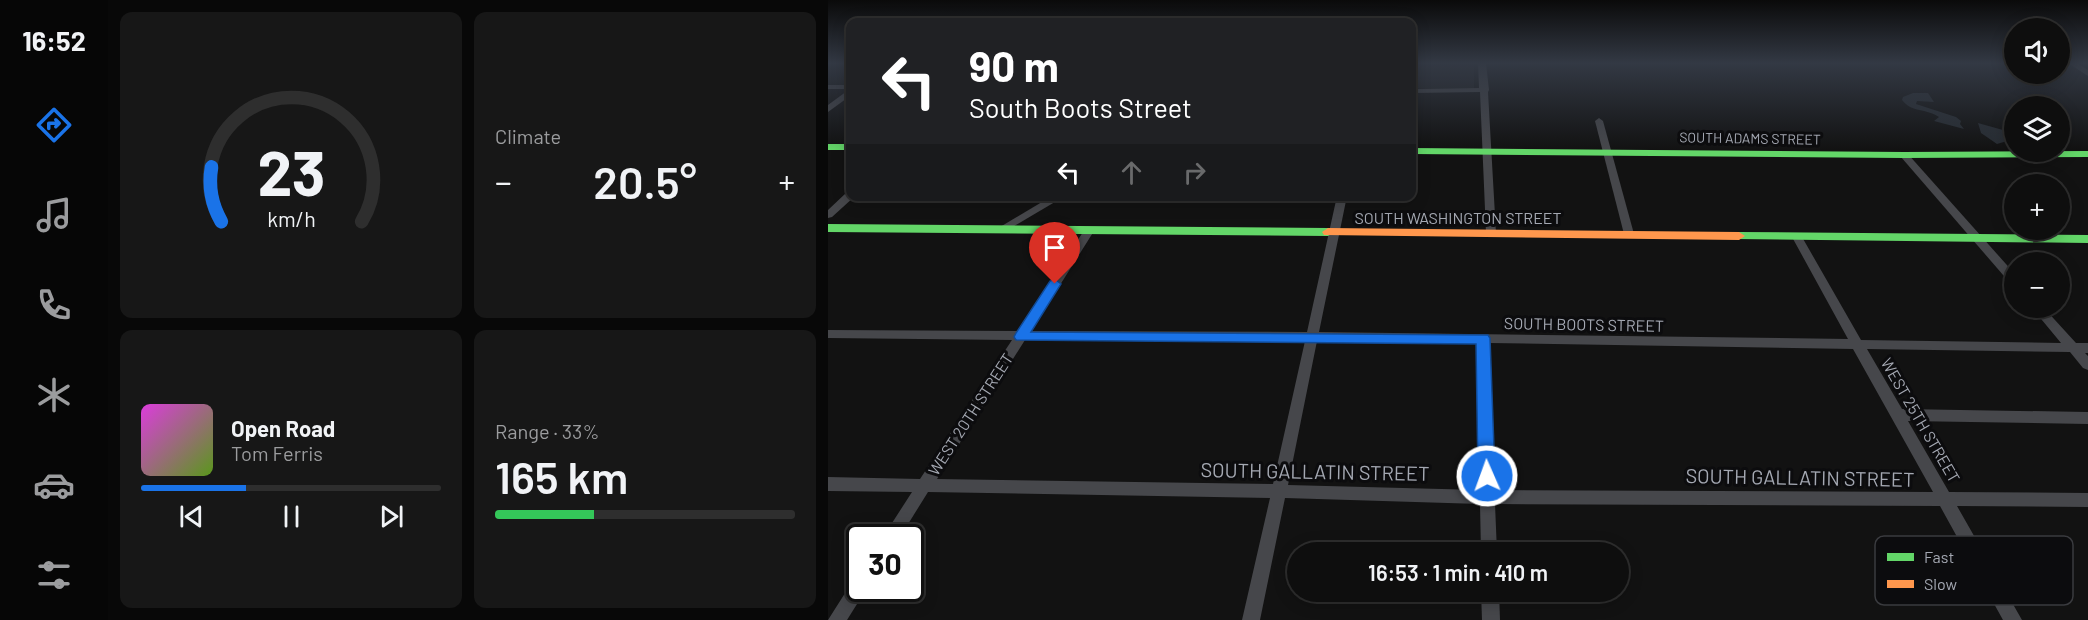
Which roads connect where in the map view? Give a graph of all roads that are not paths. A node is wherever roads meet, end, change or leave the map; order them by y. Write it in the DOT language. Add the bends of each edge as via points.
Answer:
graph roads {
  1 [pos="1485,92"];
  2 [pos="846,96"];
  3 [pos="828,109"];
  4 [pos="1599,121"];
  5 [pos="828,147"];
  6 [pos="846,147"];
  7 [pos="1416,151"];
  8 [pos="1487,152"];
  9 [pos="1608,153"];
  10 [pos="2088,154"];
  11 [pos="1904,155"];
  12 [pos="846,199"];
  13 [pos="1051,201"];
  14 [pos="1341,201"];
  15 [pos="828,215"];
  16 [pos="828,228"];
  17 [pos="1000,230"];
  18 [pos="1089,231"];
  19 [pos="1334,233"];
  20 [pos="1491,233"];
  21 [pos="1629,234"];
  22 [pos="1797,237"];
  23 [pos="1976,238"];
  24 [pos="2088,239"];
  25 [pos="2004,269"];
  26 [pos="2047,318"];
  27 [pos="828,334"];
  28 [pos="1021,337"];
  29 [pos="1312,338"];
  30 [pos="1483,338"];
  31 [pos="1857,345"];
  32 [pos="2073,348"];
  33 [pos="2088,348"];
  34 [pos="2088,365"];
  35 [pos="1897,415"];
  36 [pos="2088,418"];
  37 [pos="828,484"];
  38 [pos="925,485"];
  39 [pos="1279,491"];
  40 [pos="1487,496"];
  41 [pos="1946,500"];
  42 [pos="2088,500"];
  43 [pos="900,524"];
  44 [pos="1966,536"];
  45 [pos="1489,542"];
  46 [pos="849,602"];
  47 [pos="1490,602"];
  48 [pos="2005,605"];
  49 [pos="837,620"];
  50 [pos="1251,620"];
  51 [pos="1491,620"];
  52 [pos="2013,620"];
  1 -- 8 [label="street"];
  2 -- 3 [label="street"];
  4 -- 9 [label="street"];
  5 -- 6 [label="main road"];
  7 -- 8 [label="main road, SOUTH ADAMS STREET"];
  8 -- 9 [label="main road, SOUTH ADAMS STREET"];
  8 -- 20 [label="street"];
  9 -- 11 [label="main road, SOUTH ADAMS STREET"];
  9 -- 21 [label="street"];
  10 -- 11 [label="main road, SOUTH ADAMS STREET"];
  11 -- 23 [label="street"];
  12 -- 15 [label="street"];
  13 -- 17 [label="street"];
  14 -- 19 [label="street"];
  16 -- 17 [label="main road, SOUTH WASHINGTON STREET"];
  17 -- 18 [label="main road, SOUTH WASHINGTON STREET"];
  18 -- 19 [label="main road, SOUTH WASHINGTON STREET"];
  18 -- 28 [label="street, WEST 20TH STREET"];
  19 -- 20 [label="main road, SOUTH WASHINGTON STREET"];
  19 -- 29 [label="street"];
  20 -- 21 [label="main road, SOUTH WASHINGTON STREET"];
  21 -- 22 [label="main road, SOUTH WASHINGTON STREET"];
  22 -- 23 [label="main road, SOUTH WASHINGTON STREET"];
  22 -- 31 [label="street, WEST 25TH STREET"];
  23 -- 24 [label="main road, SOUTH WASHINGTON STREET"];
  23 -- 25 [label="street"];
  26 -- 32 [label="street"];
  27 -- 28 [label="street, SOUTH BOOTS STREET"];
  28 -- 29 [label="street, SOUTH BOOTS STREET"];
  28 -- 38 [label="street, WEST 20TH STREET"];
  29 -- 30 [label="street, SOUTH BOOTS STREET"];
  29 -- 39 [label="street"];
  30 -- 31 [label="street, SOUTH BOOTS STREET"];
  30 -- 40 [label="street"];
  31 -- 32 [label="street, SOUTH BOOTS STREET"];
  31 -- 35 [label="street, WEST 25TH STREET"];
  32 -- 33 [label="street, SOUTH BOOTS STREET"];
  32 -- 34 [label="street"];
  35 -- 36 [label="street"];
  35 -- 41 [label="street, WEST 25TH STREET"];
  37 -- 38 [label="street, SOUTH GALLATIN STREET"];
  38 -- 39 [label="street, SOUTH GALLATIN STREET"];
  38 -- 43 [label="street, WEST 20TH STREET"];
  39 -- 40 [label="street, SOUTH GALLATIN STREET"];
  39 -- 50 [label="street"];
  40 -- 41 [label="street, SOUTH GALLATIN STREET"];
  40 -- 45 [label="street"];
  41 -- 42 [label="street, SOUTH GALLATIN STREET"];
  41 -- 44 [label="street, WEST 25TH STREET"];
  46 -- 49 [label="street"];
  47 -- 51 [label="street"];
  48 -- 52 [label="street, WEST 25TH STREET"];
}
